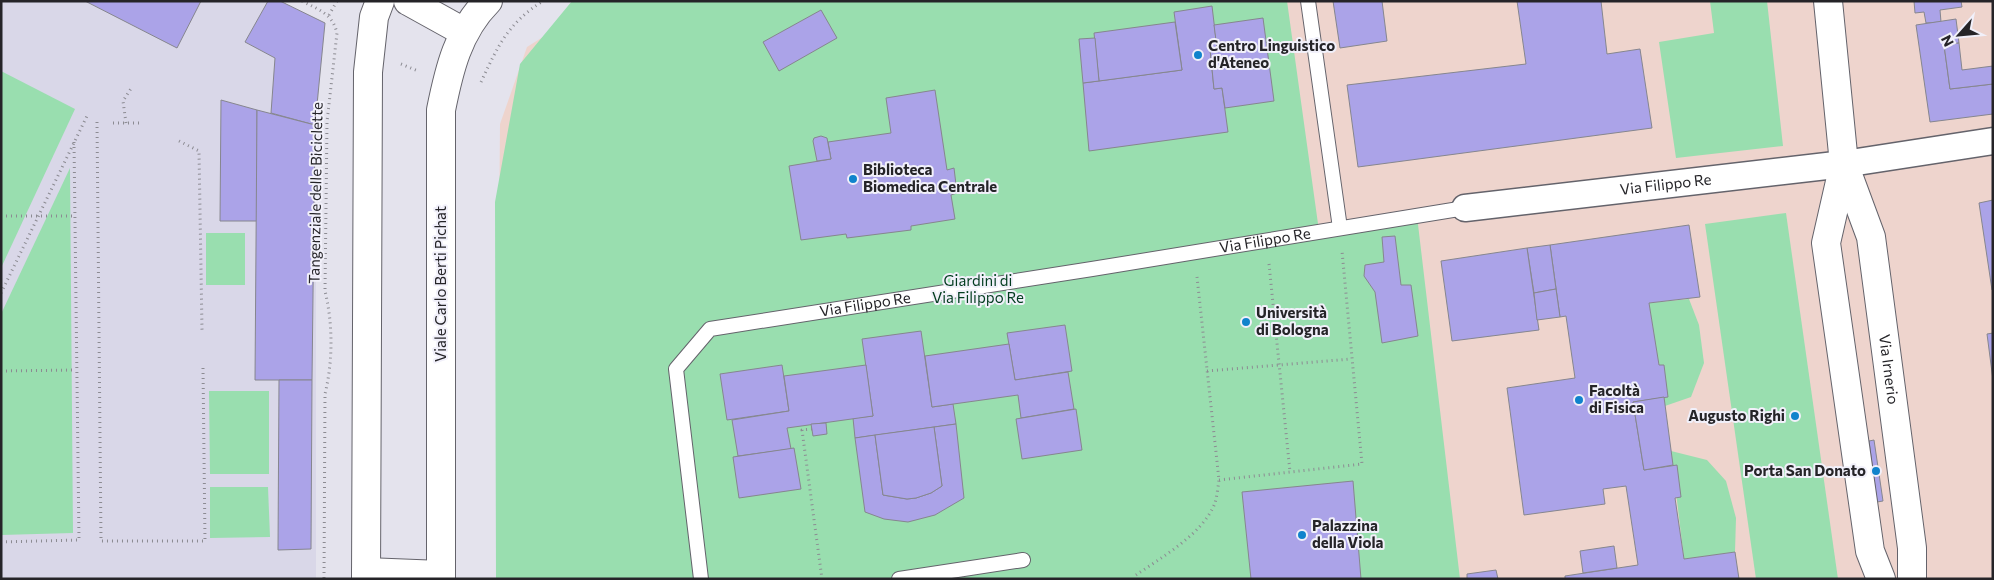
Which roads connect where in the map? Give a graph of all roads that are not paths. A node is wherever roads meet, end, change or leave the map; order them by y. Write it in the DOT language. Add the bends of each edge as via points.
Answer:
graph roads {
  1 [pos="380,1"];
  2 [pos="408,1"];
  3 [pos="488,1"];
  4 [pos="1308,1"];
  5 [pos="1829,3"];
  6 [pos="464,32"];
  7 [pos="1993,141"];
  8 [pos="1844,164"];
  9 [pos="1465,208"];
  10 [pos="1340,228"];
  11 [pos="1023,560"];
  12 [pos="366,576"];
  13 [pos="442,577"];
  14 [pos="701,579"];
  15 [pos="899,579"];
  16 [pos="1880,579"];
  17 [pos="1912,579"];
  1 -- 12 [label="main road" via="374,17 368,82"];
  2 -- 6 [label="main road"];
  3 -- 6 [label="main road, Viale Carlo Berti Pichat"];
  4 -- 10 [label="lane"];
  5 -- 8 [label="main road, Via Irnerio"];
  6 -- 13 [label="main road, Viale Carlo Berti Pichat" via="450,68 441,110"];
  7 -- 8 [label="street, Via Filippo Re"];
  8 -- 9 [label="street, Via Filippo Re"];
  8 -- 16 [label="main road, Via Irnerio" via="1826,243 1870,551"];
  8 -- 17 [label="main road, Via Irnerio" via="1871,237 1912,548"];
  9 -- 10 [label="lane, Via Filippo Re"];
  10 -- 14 [label="lane, Via Filippo Re" via="710,329 676,368"];
  11 -- 15 [label="lane"];
  12 -- 13 [label="main road"];
}
